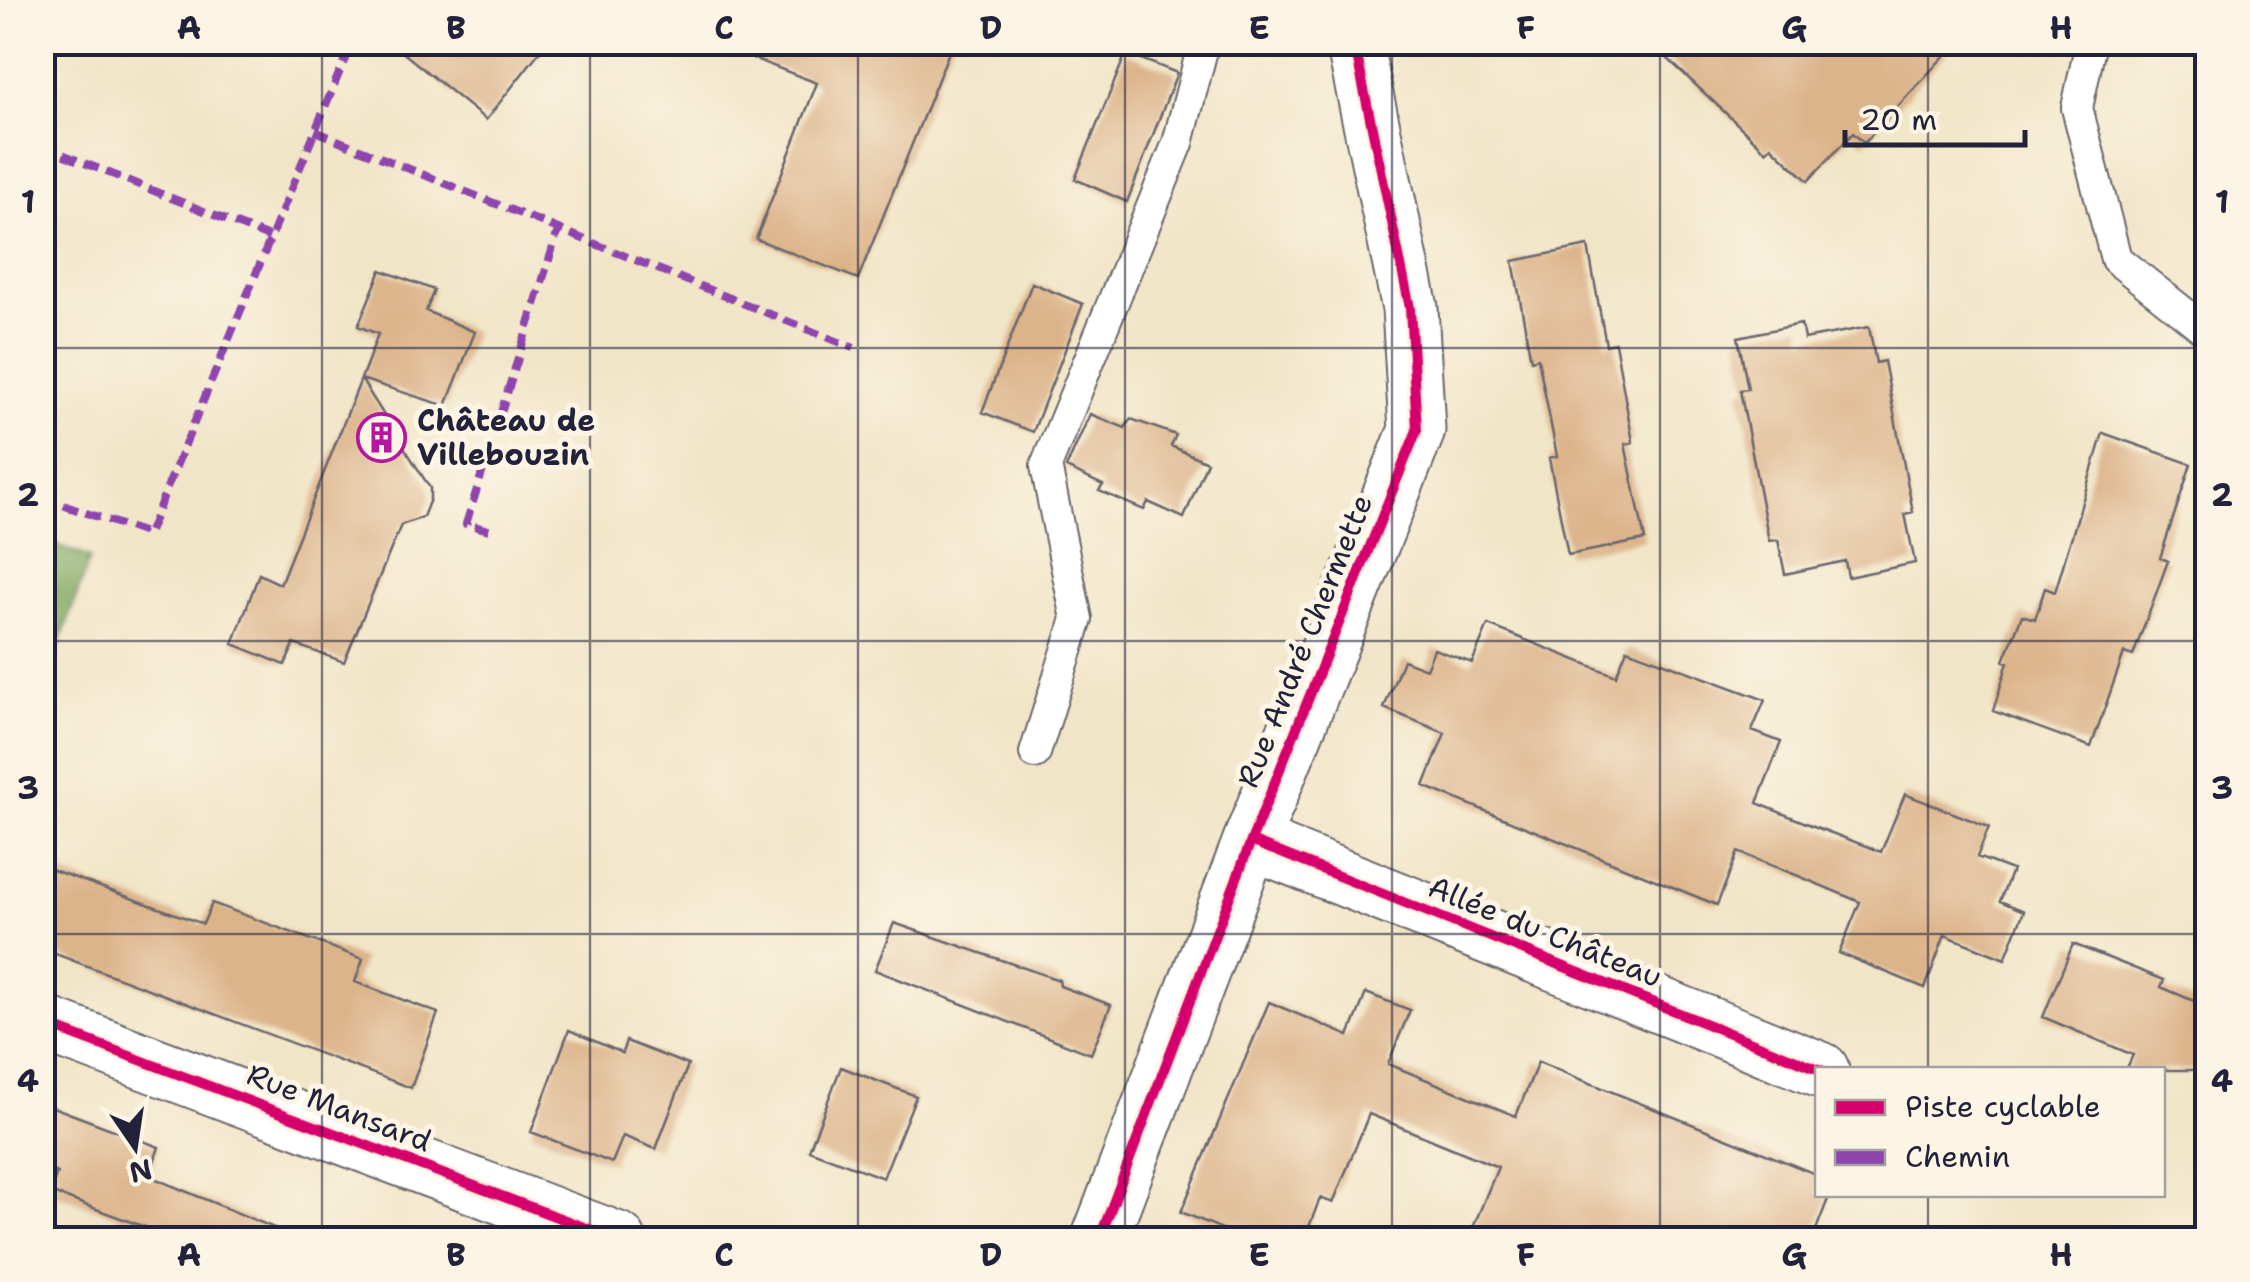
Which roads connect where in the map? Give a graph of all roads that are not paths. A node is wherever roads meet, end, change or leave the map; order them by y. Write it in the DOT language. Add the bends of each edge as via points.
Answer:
graph roads {
  1 [pos="1204,42"];
  2 [pos="1354,42"];
  3 [pos="2091,42"];
  4 [pos="2208,332"];
  5 [pos="1035,753"];
  6 [pos="1251,841"];
  7 [pos="42,1024"];
  8 [pos="1815,1068"];
  9 [pos="618,1240"];
  10 [pos="1099,1240"];
  1 -- 5 [label="lane" via="1178,142 1046,466 1077,619"];
  2 -- 6 [label="street, Rue André Chermette" via="1410,308 1417,430"];
  3 -- 4 [label="lane" via="2077,108 2116,259"];
  6 -- 8 [label="street, Allée du Château"];
  6 -- 10 [label="street, Rue André Chermette"];
  7 -- 9 [label="street, Rue Mansard"];
}
